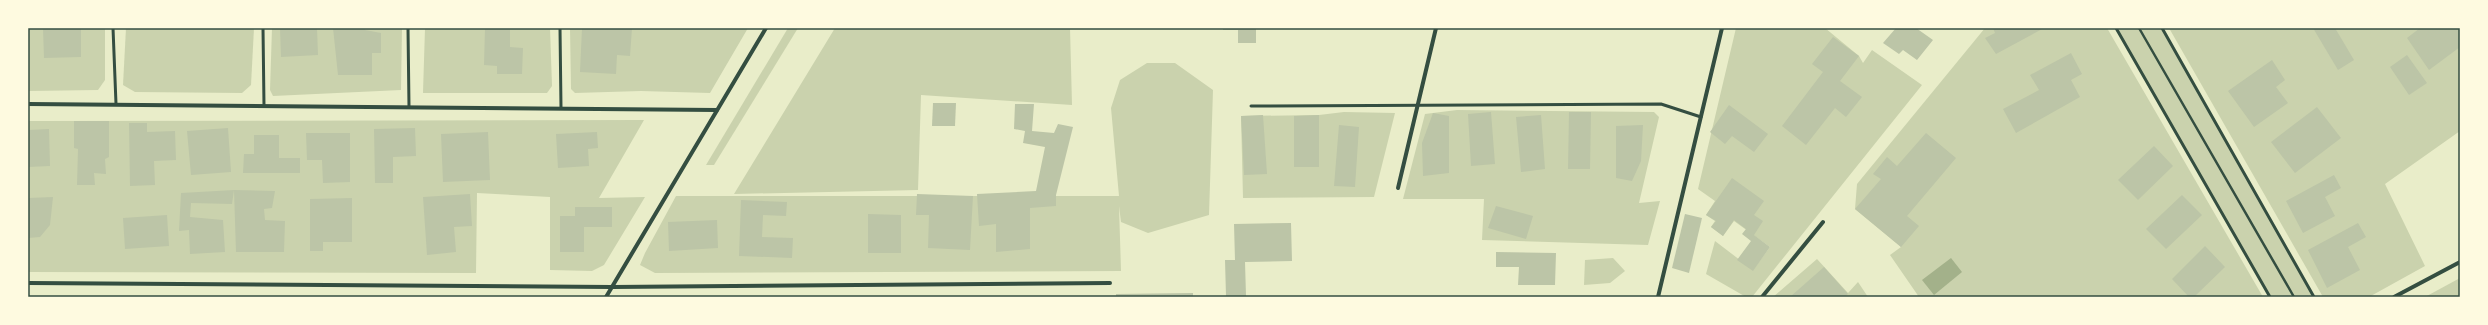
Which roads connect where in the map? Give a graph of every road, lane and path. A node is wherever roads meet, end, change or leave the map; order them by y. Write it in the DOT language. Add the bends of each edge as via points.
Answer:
graph roads {
  1 [pos="113,28"];
  2 [pos="263,28"];
  3 [pos="408,28"];
  4 [pos="560,28"];
  5 [pos="766,28"];
  6 [pos="1436,28"];
  7 [pos="1722,28"];
  8 [pos="2116,28"];
  9 [pos="2139,28"];
  10 [pos="2162,28"];
  11 [pos="28,104"];
  12 [pos="116,104"];
  13 [pos="1418,104"];
  14 [pos="264,106"];
  15 [pos="1251,106"];
  16 [pos="409,107"];
  17 [pos="561,108"];
  18 [pos="717,110"];
  19 [pos="1701,117"];
  20 [pos="1398,188"];
  21 [pos="1823,222"];
  22 [pos="2460,262"];
  23 [pos="28,283"];
  24 [pos="1110,283"];
  25 [pos="612,287"];
  26 [pos="606,297"];
  27 [pos="1658,297"];
  28 [pos="1762,297"];
  29 [pos="2270,297"];
  30 [pos="2294,297"];
  31 [pos="2314,297"];
  32 [pos="2394,297"];
  1 -- 12 [label="lane"];
  2 -- 14 [label="lane"];
  3 -- 16 [label="lane"];
  4 -- 17 [label="lane"];
  5 -- 18 [label="street"];
  6 -- 13 [label="street"];
  7 -- 19 [label="street"];
  8 -- 29 [label="lane"];
  9 -- 30 [label="path"];
  10 -- 31 [label="lane"];
  11 -- 12 [label="street"];
  12 -- 14 [label="street"];
  13 -- 15 [label="lane"];
  13 -- 19 [label="lane" via="1661,104"];
  13 -- 20 [label="street"];
  14 -- 16 [label="street"];
  16 -- 17 [label="street"];
  17 -- 18 [label="street"];
  18 -- 25 [label="street"];
  19 -- 27 [label="street"];
  21 -- 28 [label="street"];
  22 -- 32 [label="street"];
  23 -- 25 [label="street"];
  24 -- 25 [label="street"];
  25 -- 26 [label="street"];
}
